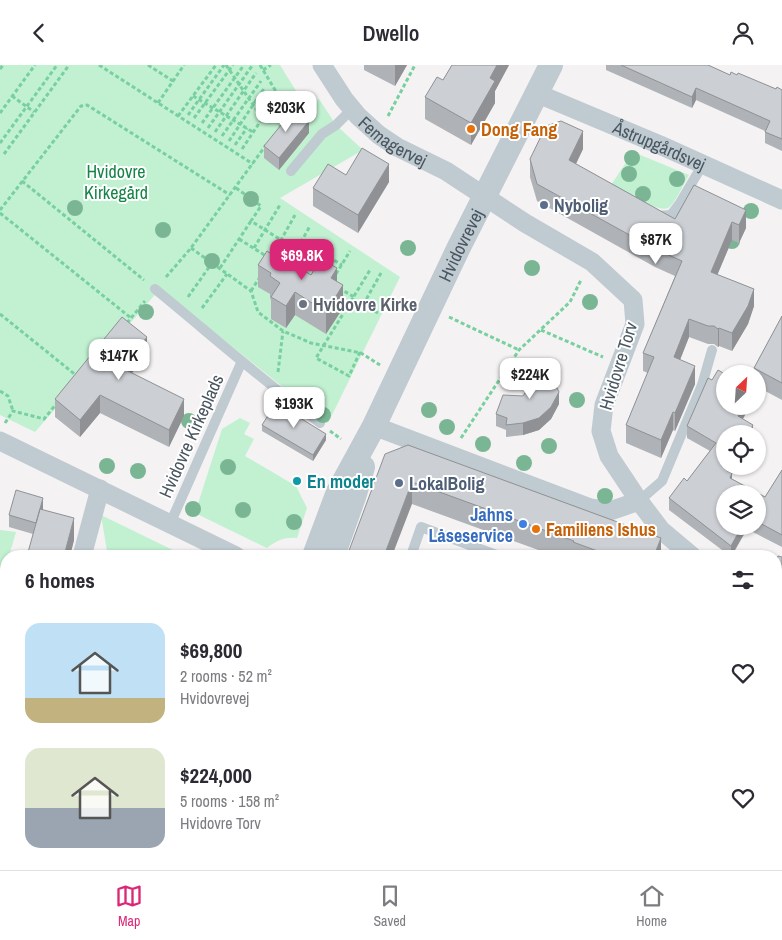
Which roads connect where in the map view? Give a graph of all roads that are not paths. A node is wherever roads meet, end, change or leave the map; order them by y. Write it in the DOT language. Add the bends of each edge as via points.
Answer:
graph roads {
  1 [pos="322,65"];
  2 [pos="551,65"];
  3 [pos="536,93"];
  4 [pos="352,109"];
  5 [pos="703,164"];
  6 [pos="292,171"];
  7 [pos="484,196"];
  8 [pos="782,200"];
  9 [pos="650,213"];
  10 [pos="155,289"];
  11 [pos="712,350"];
  12 [pos="242,361"];
  13 [pos="320,423"];
  14 [pos="374,426"];
  15 [pos="0,441"];
  16 [pos="100,489"];
  17 [pos="639,501"];
  18 [pos="170,524"];
  19 [pos="84,550"];
  20 [pos="224,550"];
  21 [pos="316,550"];
  22 [pos="335,550"];
  23 [pos="413,550"];
  24 [pos="484,550"];
  25 [pos="685,550"];
  1 -- 4 [label="street, Femagervej"];
  2 -- 3 [label="street, Hvidovrevej"];
  3 -- 5 [label="street, Åstrupgårdsvej"];
  3 -- 7 [label="street, Hvidovrevej"];
  4 -- 6 [label="lane" via="322,134"];
  4 -- 7 [label="street, Femagervej" via="397,147 446,171"];
  5 -- 8 [label="street, Åstrupgårdsvej"];
  5 -- 9 [label="lane" via="671,215 659,217"];
  7 -- 14 [label="street, Hvidovrevej"];
  7 -- 17 [label="street, Hvidovre Torv" via="592,262 633,300 635,324 604,405 601,431 609,456"];
  10 -- 12 [label="lane, Hvidovre Kirkeplads"];
  11 -- 17 [label="lane" via="702,385 662,481"];
  12 -- 13 [label="lane, Hvidovre Kirkeplads"];
  12 -- 18 [label="lane, Hvidovre Kirkeplads"];
  14 -- 17 [label="street" via="590,508 610,511"];
  14 -- 21 [label="street, Hvidovrevej" via="338,492"];
  14 -- 22 [label="street, Hvidovrevej"];
  15 -- 16 [label="street"];
  16 -- 18 [label="street"];
  16 -- 19 [label="street"];
  17 -- 25 [label="street, Hvidovre Torv" via="661,530"];
  18 -- 20 [label="street"];
  23 -- 24 [label="lane" via="422,527"];
}
